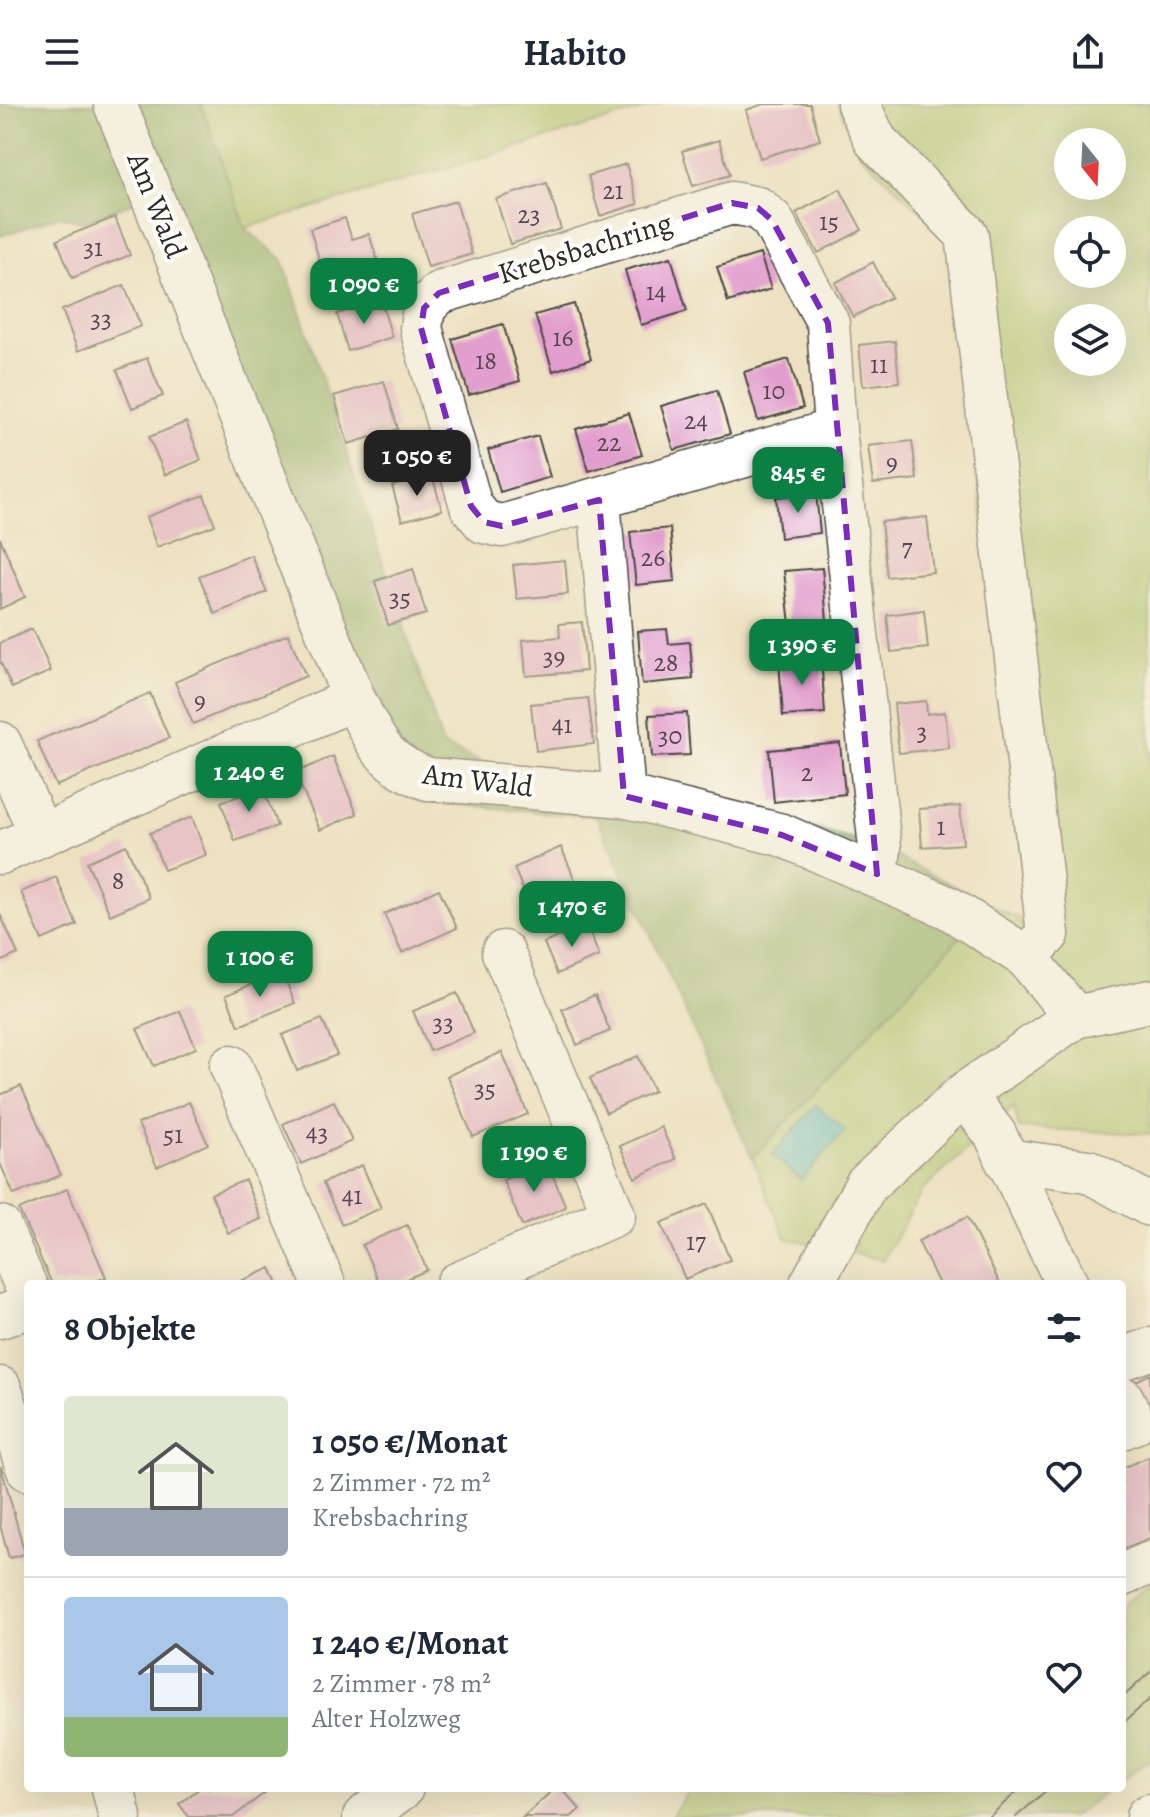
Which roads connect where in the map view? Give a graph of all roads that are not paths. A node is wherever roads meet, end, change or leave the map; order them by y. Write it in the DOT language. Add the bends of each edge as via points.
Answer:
graph roads {
  1 [pos="115,104"];
  2 [pos="858,104"];
  3 [pos="835,430"];
  4 [pos="599,500"];
  5 [pos="354,699"];
  6 [pos="0,743"];
  7 [pos="624,796"];
  8 [pos="41,835"];
  9 [pos="0,853"];
  10 [pos="877,874"];
  11 [pos="503,952"];
  12 [pos="1026,957"];
  13 [pos="1150,1001"];
  14 [pos="1075,1017"];
  15 [pos="231,1066"];
  16 [pos="964,1094"];
  17 [pos="1006,1160"];
  18 [pos="1150,1205"];
  19 [pos="0,1227"];
  20 [pos="322,1280"];
  21 [pos="466,1280"];
  22 [pos="813,1280"];
  23 [pos="1065,1280"];
  24 [pos="24,1282"];
  25 [pos="24,1308"];
  26 [pos="0,1317"];
  27 [pos="1150,1349"];
  28 [pos="1126,1358"];
  29 [pos="1,1395"];
  30 [pos="1126,1406"];
  31 [pos="1126,1426"];
  32 [pos="24,1459"];
  33 [pos="1150,1563"];
  34 [pos="1126,1573"];
  35 [pos="114,1792"];
  36 [pos="397,1792"];
  37 [pos="120,1817"];
  38 [pos="364,1817"];
  1 -- 5 [label="street, Am Wald"];
  2 -- 12 [label="street" via="876,141 967,235 1048,934"];
  3 -- 4 [label="street, Krebsbachring"];
  3 -- 4 [label="street, Krebsbachring" via="828,323 772,220 758,208 732,203 439,293 424,308 421,328 471,506 484,522 502,526"];
  3 -- 10 [label="street, Krebsbachring" via="880,848"];
  4 -- 7 [label="street"];
  5 -- 7 [label="street, Am Wald" via="380,748 400,769 428,779"];
  5 -- 8 [label="street"];
  6 -- 8 [label="street"];
  7 -- 10 [label="street, Am Wald" via="782,835"];
  8 -- 9 [label="street"];
  10 -- 12 [label="street, Am Wald" via="949,908"];
  11 -- 21 [label="street" via="614,1215"];
  12 -- 14 [label="street, Am Wald"];
  13 -- 14 [label="street"];
  14 -- 16 [label="street"];
  15 -- 20 [label="street"];
  16 -- 17 [label="street" via="995,1134"];
  16 -- 22 [label="street" via="866,1185"];
  17 -- 18 [label="street" via="1088,1171"];
  17 -- 23 [label="street"];
  19 -- 24 [label="street"];
  25 -- 26 [label="street"];
  27 -- 28 [label="street"];
  29 -- 32 [label="street"];
  30 -- 31 [label="street" via="1134,1423"];
  33 -- 34 [label="street"];
  35 -- 37 [label="street"];
  36 -- 38 [label="street"];
}
